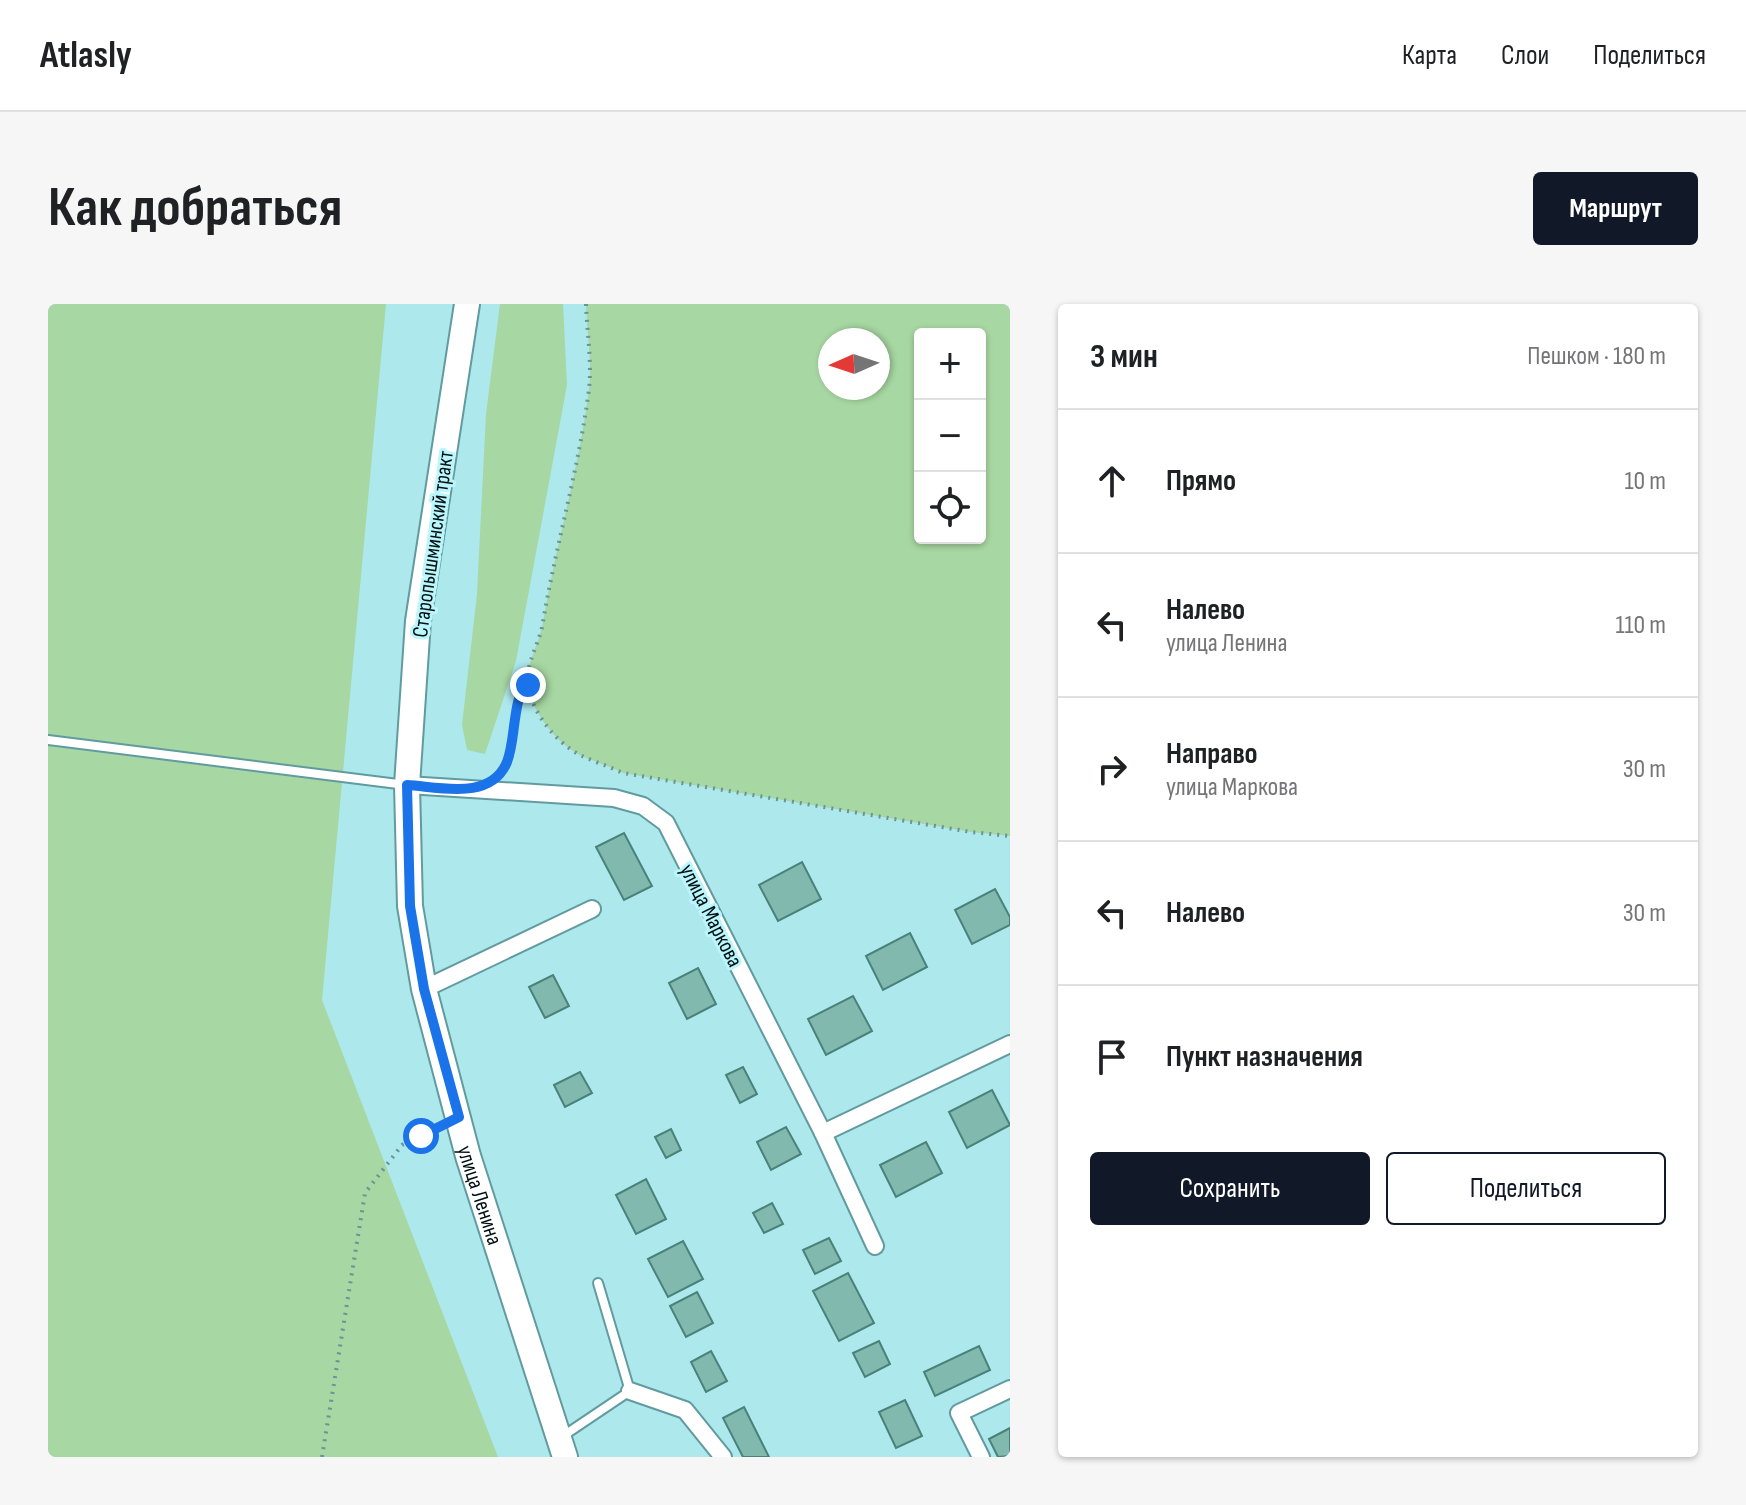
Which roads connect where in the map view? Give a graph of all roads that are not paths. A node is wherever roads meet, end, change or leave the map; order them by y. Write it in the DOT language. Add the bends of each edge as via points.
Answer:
graph roads {
  1 [pos="467,304"];
  2 [pos="48,740"];
  3 [pos="407,785"];
  4 [pos="592,909"];
  5 [pos="424,989"];
  6 [pos="1010,1044"];
  7 [pos="823,1133"];
  8 [pos="875,1246"];
  9 [pos="598,1283"];
  10 [pos="1010,1389"];
  11 [pos="630,1391"];
  12 [pos="562,1448"];
  13 [pos="723,1457"];
  14 [pos="981,1457"];
  1 -- 3 [label="street, Старопышминский тракт" via="418,621"];
  2 -- 3 [label="lane"];
  3 -- 5 [label="street, улица Ленина" via="410,906"];
  3 -- 7 [label="street, улица Маркова" via="614,798 643,806 666,823"];
  4 -- 5 [label="street"];
  5 -- 12 [label="street, улица Ленина" via="468,1156"];
  6 -- 7 [label="street"];
  7 -- 8 [label="street, улица Маркова"];
  9 -- 11 [label="lane"];
  10 -- 14 [label="street" via="959,1413"];
  11 -- 12 [label="lane"];
  11 -- 13 [label="street" via="685,1410"];
}
